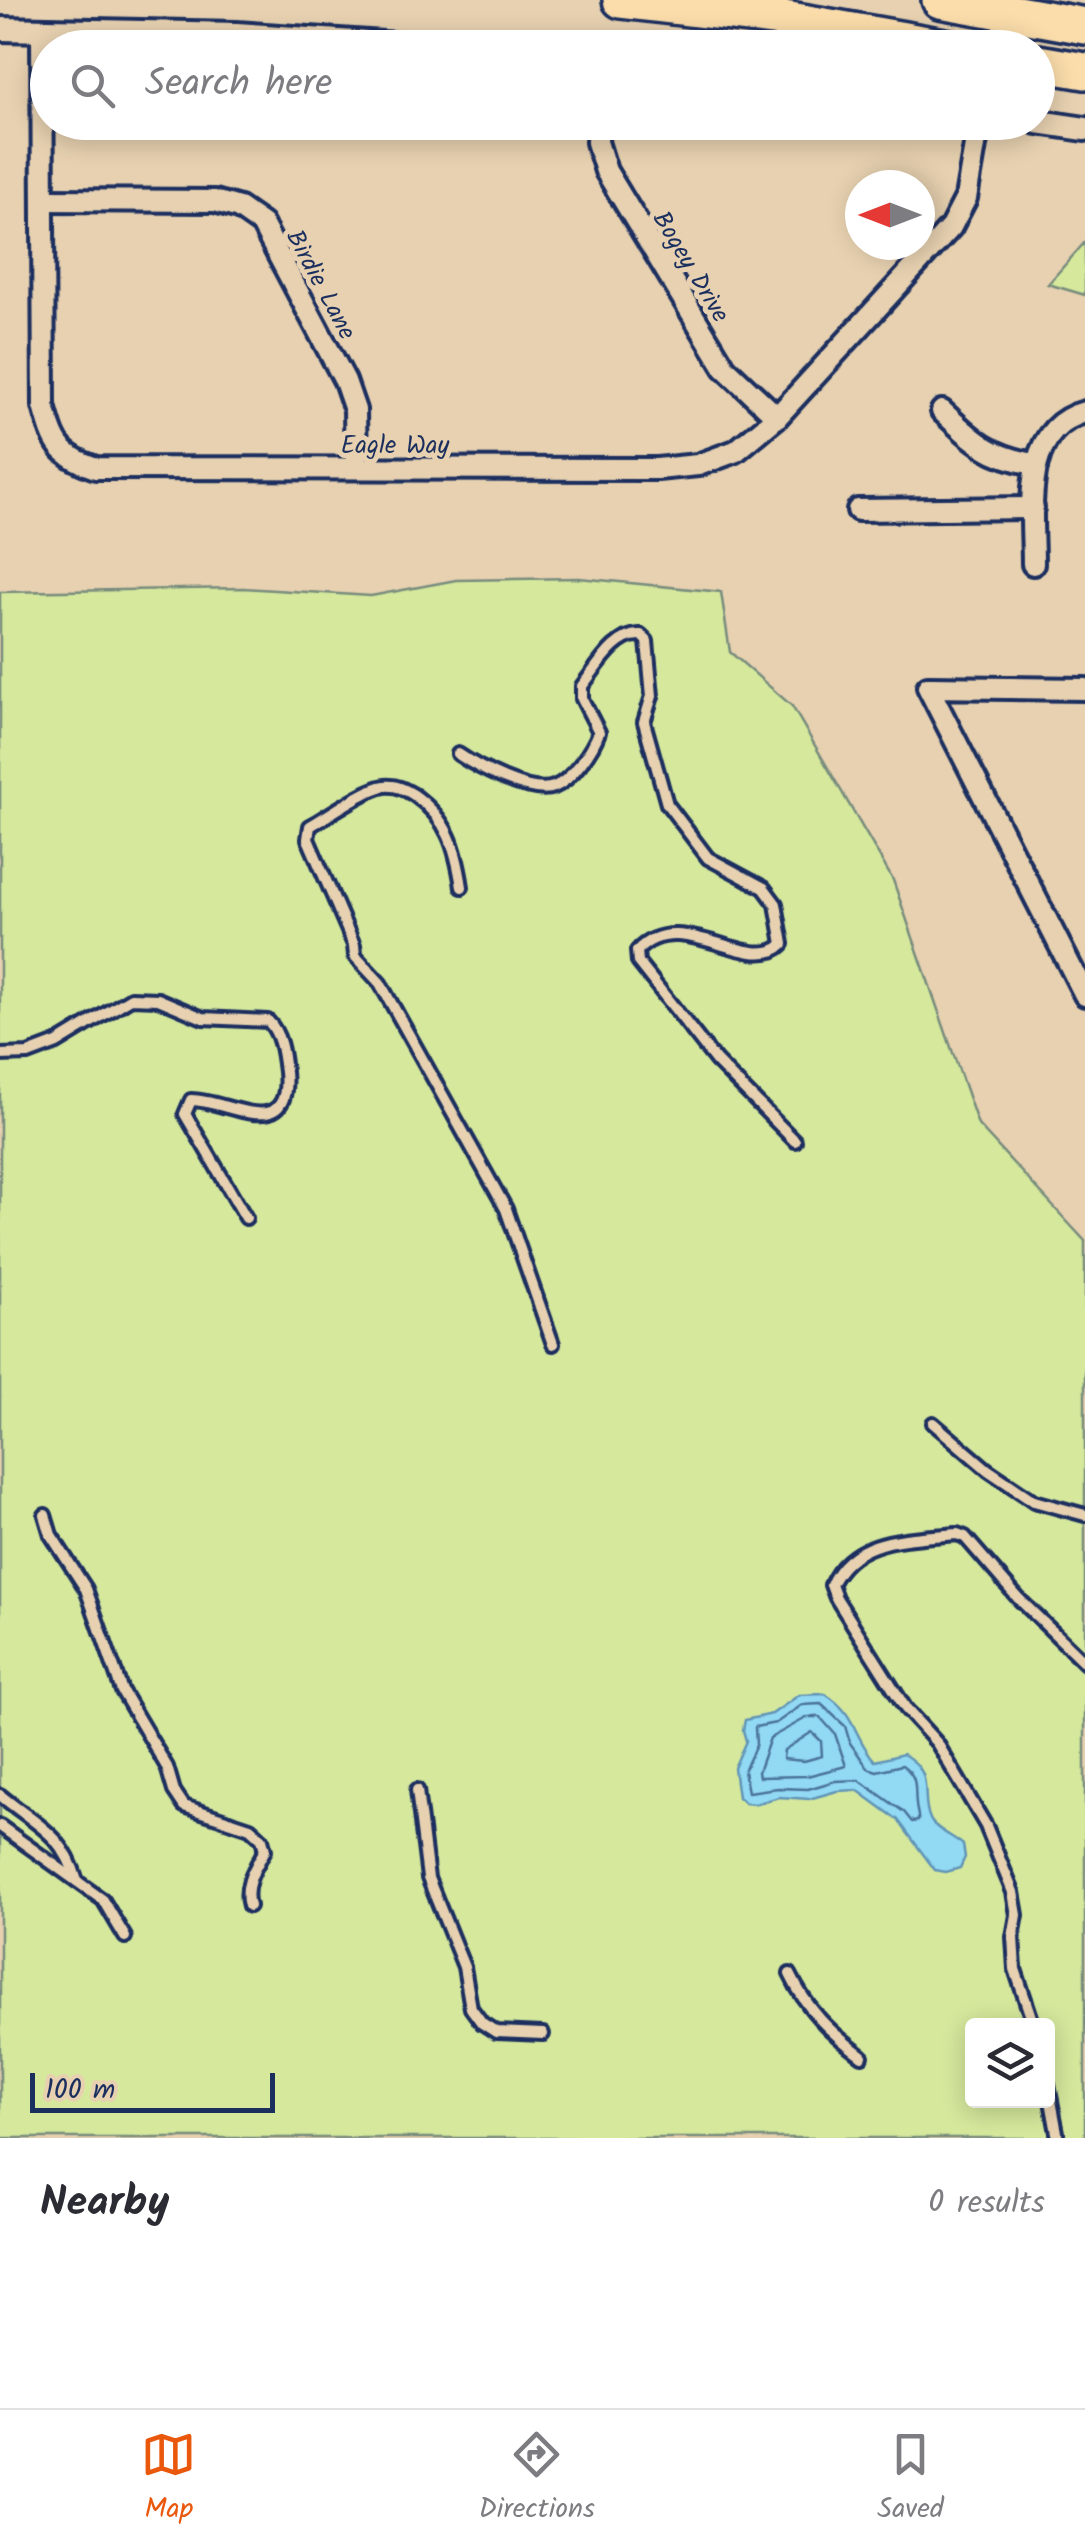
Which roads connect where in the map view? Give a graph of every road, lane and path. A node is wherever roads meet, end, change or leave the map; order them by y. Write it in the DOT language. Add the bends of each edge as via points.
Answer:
graph roads {
  1 [pos="621,0"];
  2 [pos="940,0"];
  3 [pos="1085,26"];
  4 [pos="0,29"];
  5 [pos="42,30"];
  6 [pos="847,30"];
  7 [pos="1055,66"];
  8 [pos="1085,71"];
  9 [pos="1055,125"];
  10 [pos="1085,129"];
  11 [pos="42,140"];
  12 [pos="597,140"];
  13 [pos="975,140"];
  14 [pos="42,200"];
  15 [pos="942,411"];
  16 [pos="1085,412"];
  17 [pos="777,417"];
  18 [pos="1034,464"];
  19 [pos="356,468"];
  20 [pos="1034,508"];
  21 [pos="858,510"];
  22 [pos="1033,564"];
  23 [pos="1085,689"];
  24 [pos="458,754"];
  25 [pos="462,888"];
  26 [pos="1085,995"];
  27 [pos="0,1054"];
  28 [pos="795,1141"];
  29 [pos="246,1218"];
  30 [pos="554,1344"];
  31 [pos="934,1423"];
  32 [pos="44,1515"];
  33 [pos="1085,1515"];
  34 [pos="1085,1663"];
  35 [pos="417,1790"];
  36 [pos="0,1795"];
  37 [pos="0,1826"];
  38 [pos="78,1882"];
  39 [pos="249,1906"];
  40 [pos="125,1937"];
  41 [pos="790,1974"];
  42 [pos="1031,2018"];
  43 [pos="543,2034"];
  44 [pos="862,2056"];
  45 [pos="1052,2108"];
  46 [pos="1058,2138"];
  1 -- 6 [label="highway"];
  2 -- 3 [label="highway"];
  4 -- 5 [label="street"];
  7 -- 8 [label="highway"];
  9 -- 10 [label="street"];
  11 -- 14 [label="street, Eagle Way"];
  12 -- 17 [label="street, Bogey Drive" via="606,171 726,368"];
  13 -- 17 [label="street, Eagle Way" via="966,198 951,227"];
  14 -- 19 [label="street, Birdie Lane" via="215,202 262,224 345,381 355,410"];
  14 -- 19 [label="street, Eagle Way" via="44,406 53,439 70,459 96,468"];
  15 -- 18 [label="street" via="981,448"];
  16 -- 18 [label="street" via="1050,435"];
  17 -- 19 [label="street, Eagle Way" via="736,451 698,465"];
  18 -- 20 [label="street"];
  20 -- 21 [label="street"];
  20 -- 22 [label="street"];
  23 -- 26 [label="street" via="928,686"];
  24 -- 28 [label="lane" via="483,771 554,788 600,732 582,686 619,640 641,635 652,696 644,722 666,804 708,858 764,888 776,904 783,944 761,955 705,937 668,937 645,942 638,962 716,1061"];
  25 -- 30 [label="lane" via="446,825 402,788 382,786 310,826 308,838 355,956 380,983 506,1209"];
  27 -- 29 [label="lane" via="28,1054 57,1043 130,998 158,999 203,1018 268,1021 286,1078 276,1108 241,1113 191,1100 185,1114"];
  31 -- 33 [label="lane" via="1034,1501"];
  32 -- 39 [label="lane" via="86,1589 122,1691 184,1806 250,1828 262,1840 265,1850 248,1883"];
  34 -- 42 [label="lane" via="957,1534 880,1542 838,1570 832,1586 986,1826 1014,1892 1015,1969"];
  35 -- 43 [label="lane" via="428,1878 464,1966 471,2008 496,2032"];
  36 -- 38 [label="lane" via="70,1854"];
  37 -- 38 [label="lane"];
  38 -- 40 [label="lane" via="103,1900"];
  41 -- 44 [label="lane" via="819,2021"];
  45 -- 46 [label="lane"];
}
